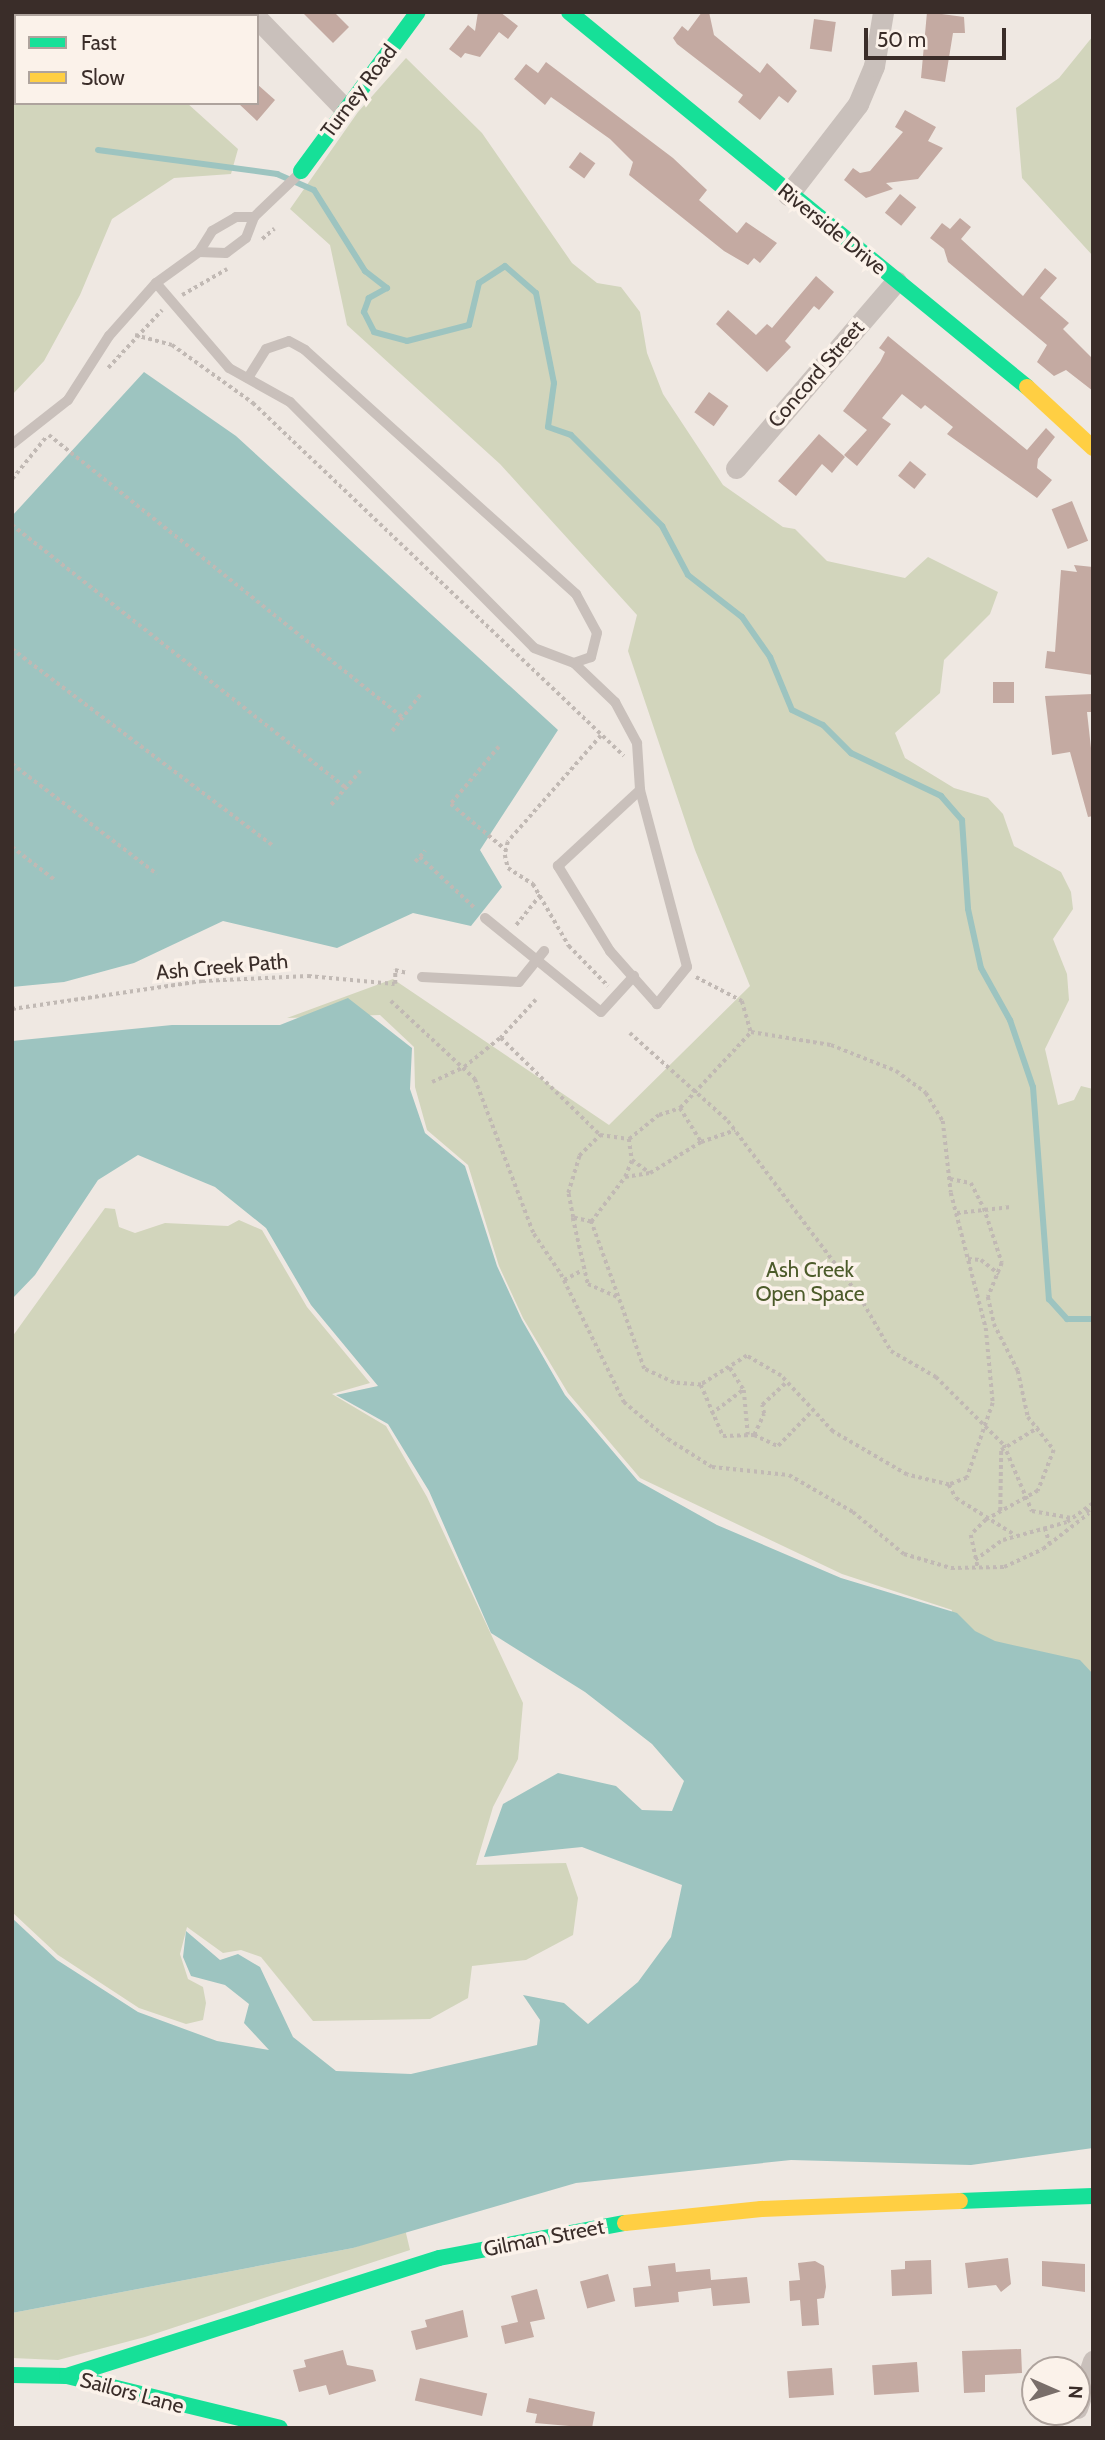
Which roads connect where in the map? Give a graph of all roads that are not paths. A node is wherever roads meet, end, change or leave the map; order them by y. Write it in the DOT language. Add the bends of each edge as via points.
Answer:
graph roads {
  1 [pos="418,12"];
  2 [pos="569,12"];
  3 [pos="883,12"];
  4 [pos="259,19"];
  5 [pos="344,108"];
  6 [pos="299,174"];
  7 [pos="788,195"];
  8 [pos="254,218"];
  9 [pos="199,253"];
  10 [pos="896,281"];
  11 [pos="156,283"];
  12 [pos="247,379"];
  13 [pos="12,444"];
  14 [pos="1093,448"];
  15 [pos="736,468"];
  16 [pos="573,663"];
  17 [pos="640,790"];
  18 [pos="485,918"];
  19 [pos="540,956"];
  20 [pos="634,976"];
  21 [pos="422,977"];
  22 [pos="1093,2196"];
  23 [pos="12,2375"];
  24 [pos="67,2376"];
  25 [pos="280,2428"];
  1 -- 5 [label="street, Turney Road"];
  2 -- 7 [label="street, Riverside Drive"];
  3 -- 7 [label="street" via="874,66 858,104"];
  4 -- 5 [label="street"];
  5 -- 6 [label="street, Turney Road"];
  6 -- 8 [label="lane"];
  7 -- 10 [label="street, Riverside Drive"];
  8 -- 9 [label="lane" via="236,216 212,231"];
  8 -- 9 [label="lane" via="246,238 226,253"];
  9 -- 11 [label="lane"];
  10 -- 14 [label="street, Riverside Drive" via="1046,402"];
  10 -- 15 [label="street, Concord Street"];
  11 -- 12 [label="lane" via="229,368"];
  11 -- 13 [label="lane" via="109,336 68,400"];
  12 -- 16 [label="lane" via="290,402 339,447 534,648"];
  12 -- 16 [label="lane" via="266,349 289,341 305,350 576,594 597,633 591,657"];
  16 -- 17 [label="lane" via="615,702 637,743"];
  17 -- 20 [label="lane" via="558,866 610,951"];
  17 -- 20 [label="lane" via="687,967 657,1003"];
  18 -- 19 [label="lane"];
  19 -- 20 [label="lane" via="601,1012"];
  19 -- 21 [label="lane" via="519,982"];
  22 -- 24 [label="street, Gilman Street" via="761,2208 608,2225 439,2258"];
  23 -- 24 [label="street, Gilman Street"];
  24 -- 25 [label="street, Sailors Lane"];
}
